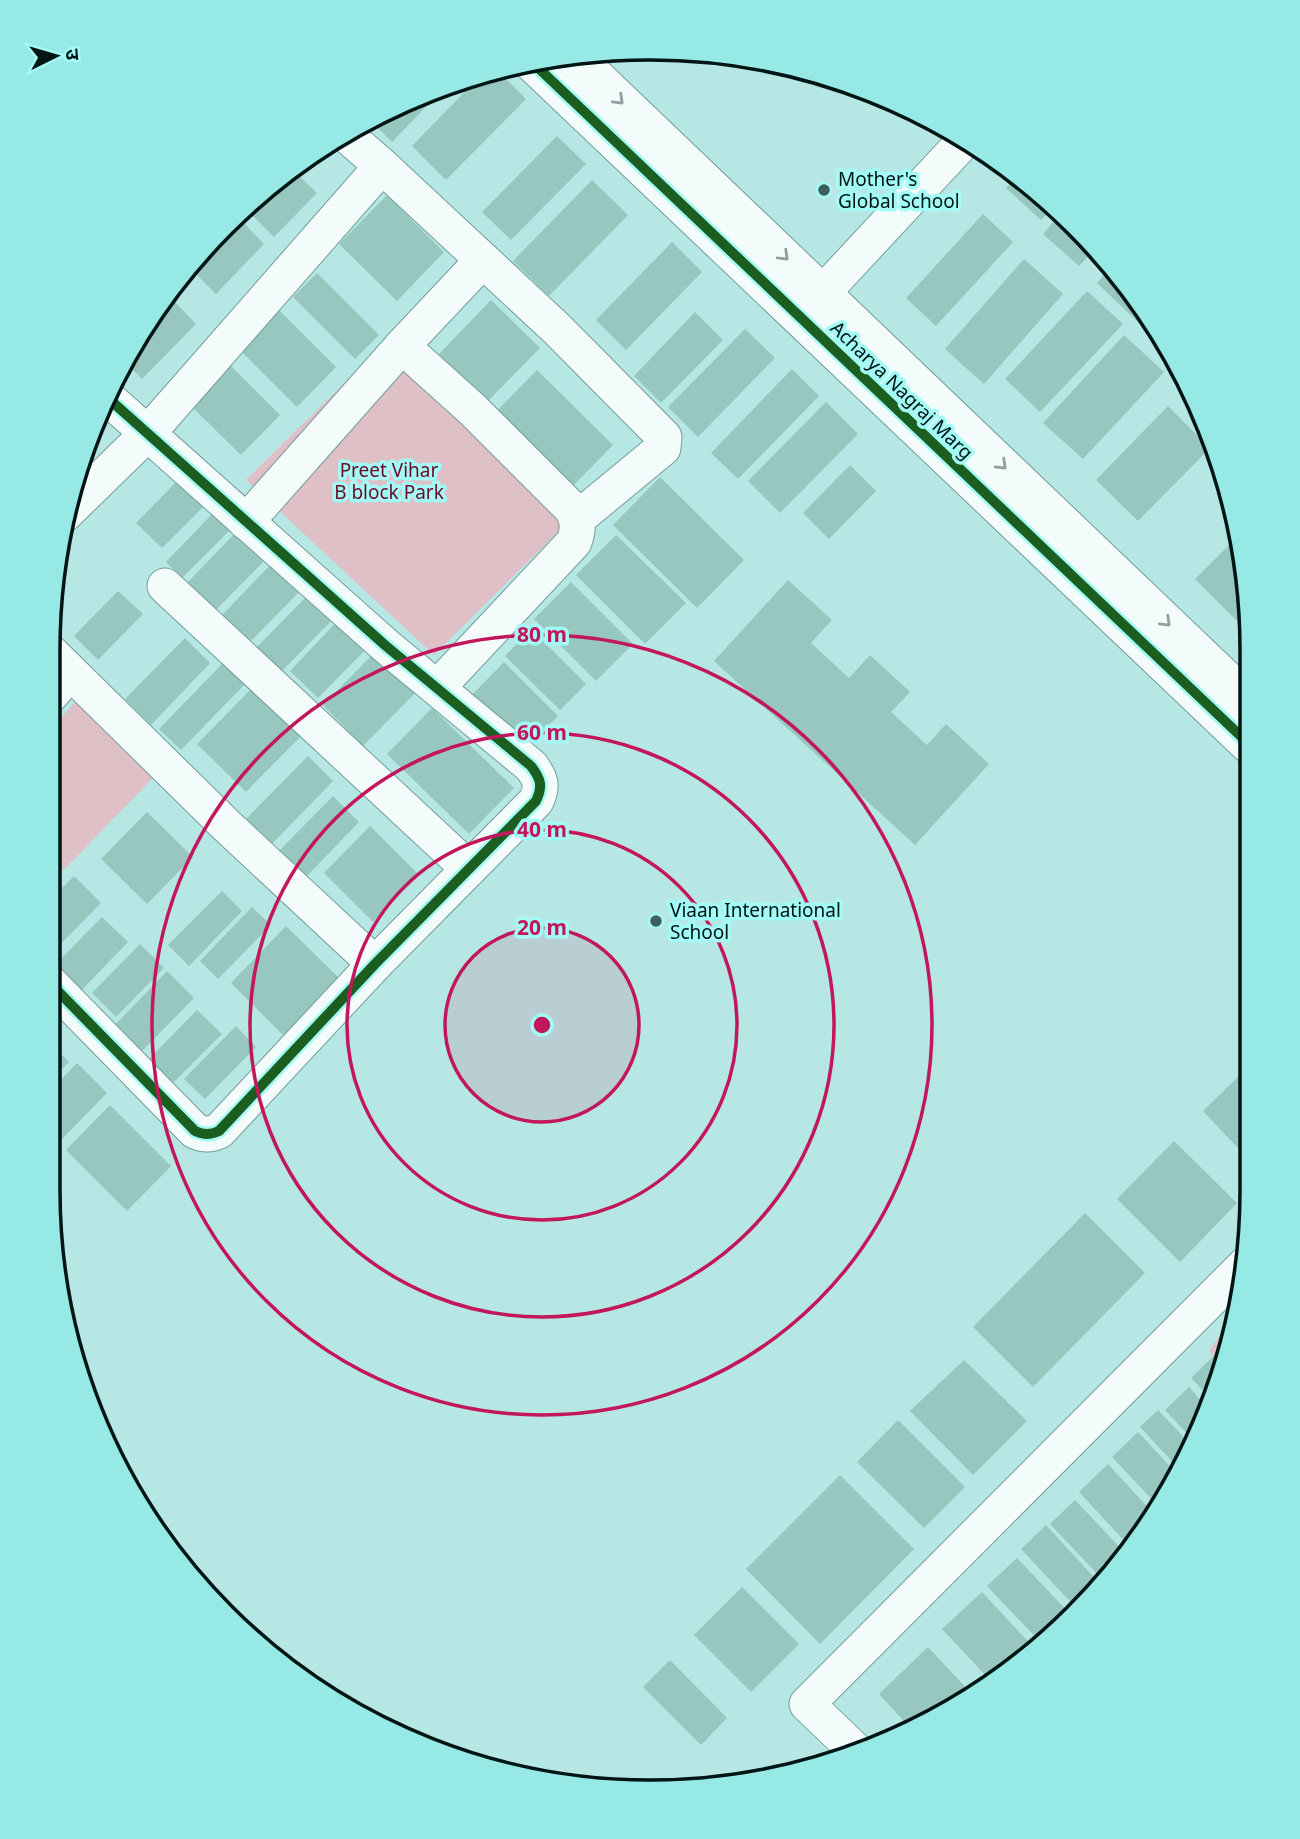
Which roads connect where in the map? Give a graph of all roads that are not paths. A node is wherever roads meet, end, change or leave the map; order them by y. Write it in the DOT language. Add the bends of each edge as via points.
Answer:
graph roads {
  1 [pos="581,64"];
  2 [pos="541,70"];
  3 [pos="353,140"];
  4 [pos="958,147"];
  5 [pos="382,166"];
  6 [pos="483,260"];
  7 [pos="811,305"];
  8 [pos="402,346"];
  9 [pos="114,403"];
  10 [pos="148,433"];
  11 [pos="79,500"];
  12 [pos="577,519"];
  13 [pos="246,522"];
  14 [pos="165,586"];
  15 [pos="60,662"];
  16 [pos="438,688"];
  17 [pos="1240,694"];
  18 [pos="1240,735"];
  19 [pos="469,869"];
  20 [pos="375,964"];
  21 [pos="60,993"];
  22 [pos="1233,1277"];
  23 [pos="849,1745"];
  1 -- 7 [label="street, Acharya Nagraj Marg, one-way"];
  2 -- 7 [label="street, Acharya Nagraj Marg"];
  3 -- 5 [label="street"];
  4 -- 7 [label="street"];
  5 -- 6 [label="street"];
  5 -- 10 [label="street"];
  6 -- 8 [label="street"];
  6 -- 12 [label="street" via="664,437 663,448"];
  7 -- 17 [label="street, Acharya Nagraj Marg, one-way"];
  7 -- 18 [label="street, Acharya Nagraj Marg"];
  8 -- 12 [label="street" via="473,410"];
  8 -- 13 [label="street"];
  9 -- 10 [label="street"];
  10 -- 11 [label="street"];
  10 -- 13 [label="street"];
  12 -- 16 [label="street" via="574,542"];
  13 -- 16 [label="street"];
  14 -- 19 [label="street"];
  15 -- 20 [label="street"];
  16 -- 19 [label="street" via="531,766 542,788 536,801"];
  19 -- 20 [label="street"];
  20 -- 21 [label="street" via="212,1135 195,1131"];
  22 -- 23 [label="street" via="807,1704"];
}
